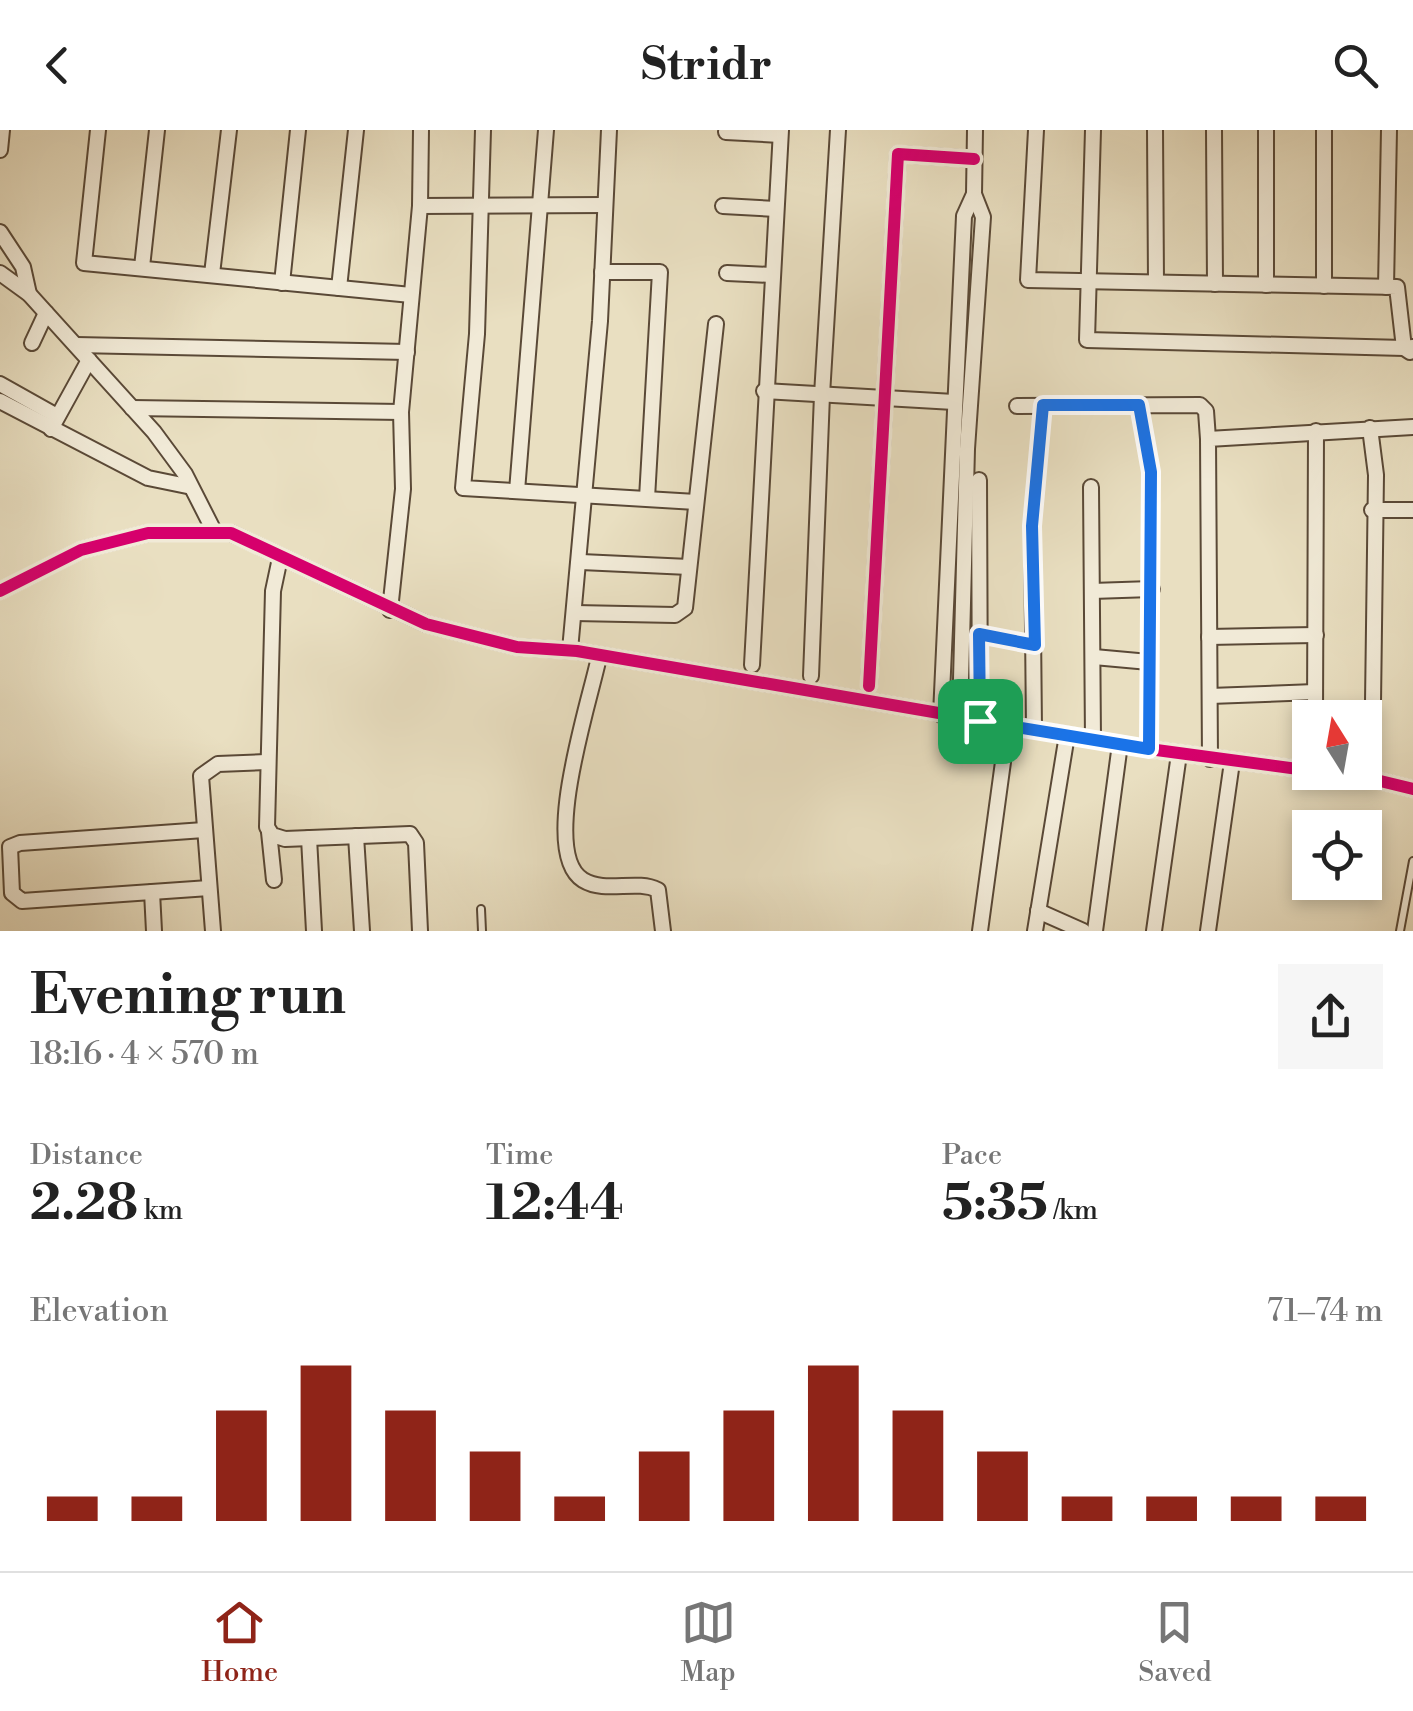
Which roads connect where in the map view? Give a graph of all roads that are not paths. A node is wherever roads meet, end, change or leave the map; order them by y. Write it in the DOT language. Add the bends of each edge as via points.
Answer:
graph roads {
  1 [pos="2,130"];
  2 [pos="98,130"];
  3 [pos="157,130"];
  4 [pos="229,130"];
  5 [pos="298,130"];
  6 [pos="356,130"];
  7 [pos="421,130"];
  8 [pos="483,130"];
  9 [pos="546,130"];
  10 [pos="609,130"];
  11 [pos="838,130"];
  12 [pos="975,130"];
  13 [pos="1036,130"];
  14 [pos="1093,130"];
  15 [pos="1154,130"];
  16 [pos="1214,130"];
  17 [pos="1266,130"];
  18 [pos="1324,130"];
  19 [pos="1389,130"];
  20 [pos="726,132"];
  21 [pos="780,132"];
  22 [pos="0,150"];
  23 [pos="974,159"];
  24 [pos="974,194"];
  25 [pos="605,205"];
  26 [pos="420,206"];
  27 [pos="723,206"];
  28 [pos="482,207"];
  29 [pos="541,207"];
  30 [pos="776,209"];
  31 [pos="0,232"];
  32 [pos="142,267"];
  33 [pos="602,272"];
  34 [pos="727,272"];
  35 [pos="212,274"];
  36 [pos="772,275"];
  37 [pos="1,276"];
  38 [pos="1087,281"];
  39 [pos="1156,282"];
  40 [pos="282,283"];
  41 [pos="1215,284"];
  42 [pos="1266,285"];
  43 [pos="1324,286"];
  44 [pos="1386,287"];
  45 [pos="339,288"];
  46 [pos="29,294"];
  47 [pos="411,295"];
  48 [pos="46,313"];
  49 [pos="716,324"];
  50 [pos="32,343"];
  51 [pos="76,345"];
  52 [pos="1410,350"];
  53 [pos="407,352"];
  54 [pos="89,360"];
  55 [pos="0,384"];
  56 [pos="764,392"];
  57 [pos="822,395"];
  58 [pos="882,398"];
  59 [pos="0,401"];
  60 [pos="954,402"];
  61 [pos="1043,405"];
  62 [pos="1139,405"];
  63 [pos="1017,406"];
  64 [pos="132,408"];
  65 [pos="401,412"];
  66 [pos="54,422"];
  67 [pos="1370,428"];
  68 [pos="1413,428"];
  69 [pos="1316,432"];
  70 [pos="1208,440"];
  71 [pos="979,480"];
  72 [pos="187,486"];
  73 [pos="1091,487"];
  74 [pos="517,492"];
  75 [pos="586,496"];
  76 [pos="647,498"];
  77 [pos="696,502"];
  78 [pos="1372,510"];
  79 [pos="1413,510"];
  80 [pos="215,533"];
  81 [pos="280,558"];
  82 [pos="580,562"];
  83 [pos="689,567"];
  84 [pos="1152,590"];
  85 [pos="0,591"];
  86 [pos="1092,591"];
  87 [pos="390,610"];
  88 [pos="575,613"];
  89 [pos="979,634"];
  90 [pos="1316,635"];
  91 [pos="1209,637"];
  92 [pos="1035,645"];
  93 [pos="570,650"];
  94 [pos="600,657"];
  95 [pos="1094,657"];
  96 [pos="1150,662"];
  97 [pos="752,665"];
  98 [pos="811,676"];
  99 [pos="870,686"];
  100 [pos="1315,692"];
  101 [pos="1210,696"];
  102 [pos="1315,700"];
  103 [pos="1372,700"];
  104 [pos="941,714"];
  105 [pos="960,718"];
  106 [pos="980,721"];
  107 [pos="998,724"];
  108 [pos="1034,730"];
  109 [pos="1066,736"];
  110 [pos="1093,740"];
  111 [pos="1120,744"];
  112 [pos="1149,749"];
  113 [pos="1179,754"];
  114 [pos="1210,759"];
  115 [pos="266,762"];
  116 [pos="1232,762"];
  117 [pos="1292,770"];
  118 [pos="1382,781"];
  119 [pos="1413,789"];
  120 [pos="204,830"];
  121 [pos="269,832"];
  122 [pos="356,836"];
  123 [pos="309,838"];
  124 [pos="1413,861"];
  125 [pos="274,880"];
  126 [pos="209,888"];
  127 [pos="152,892"];
  128 [pos="481,909"];
  129 [pos="1038,910"];
  130 [pos="154,931"];
  131 [pos="213,931"];
  132 [pos="314,931"];
  133 [pos="362,931"];
  134 [pos="420,931"];
  135 [pos="482,931"];
  136 [pos="663,931"];
  137 [pos="980,931"];
  138 [pos="1035,931"];
  139 [pos="1084,931"];
  140 [pos="1096,931"];
  141 [pos="1154,931"];
  142 [pos="1208,931"];
  143 [pos="1400,931"];
  1 -- 22 [label="street"];
  2 -- 32 [label="street" via="84,263"];
  3 -- 32 [label="street"];
  4 -- 35 [label="street"];
  5 -- 40 [label="street"];
  6 -- 45 [label="street"];
  7 -- 26 [label="street"];
  8 -- 28 [label="street"];
  9 -- 29 [label="street"];
  10 -- 25 [label="street"];
  11 -- 57 [label="street"];
  12 -- 23 [label="street"];
  13 -- 38 [label="street" via="1028,280"];
  14 -- 38 [label="street"];
  15 -- 39 [label="street"];
  16 -- 41 [label="street"];
  17 -- 42 [label="street"];
  18 -- 43 [label="street"];
  19 -- 44 [label="street"];
  20 -- 21 [label="street"];
  21 -- 30 [label="street"];
  23 -- 24 [label="street"];
  23 -- 58 [label="street" via="898,154"];
  24 -- 60 [label="street" via="964,216"];
  24 -- 105 [label="street" via="984,216 967,449"];
  25 -- 29 [label="street"];
  25 -- 33 [label="street"];
  26 -- 28 [label="street"];
  26 -- 47 [label="street"];
  27 -- 30 [label="street"];
  28 -- 29 [label="street"];
  28 -- 74 [label="street" via="463,488"];
  29 -- 74 [label="street"];
  30 -- 36 [label="street"];
  31 -- 46 [label="street" via="22,267"];
  32 -- 35 [label="street"];
  33 -- 75 [label="street"];
  33 -- 76 [label="street" via="660,272"];
  34 -- 36 [label="street"];
  35 -- 40 [label="street"];
  36 -- 56 [label="street"];
  37 -- 46 [label="street"];
  38 -- 39 [label="street"];
  38 -- 52 [label="street" via="1087,340"];
  39 -- 41 [label="street"];
  40 -- 45 [label="street"];
  41 -- 42 [label="street"];
  42 -- 43 [label="street"];
  43 -- 44 [label="street"];
  44 -- 52 [label="street" via="1396,288"];
  45 -- 47 [label="street"];
  46 -- 48 [label="street"];
  47 -- 53 [label="street"];
  48 -- 50 [label="street"];
  48 -- 51 [label="street"];
  49 -- 77 [label="street"];
  51 -- 53 [label="street"];
  51 -- 54 [label="street"];
  53 -- 65 [label="street"];
  54 -- 64 [label="street"];
  54 -- 66 [label="street"];
  55 -- 66 [label="street"];
  56 -- 57 [label="street"];
  56 -- 97 [label="street"];
  57 -- 58 [label="street"];
  57 -- 98 [label="street"];
  58 -- 60 [label="street"];
  58 -- 99 [label="street"];
  59 -- 66 [label="street"];
  60 -- 104 [label="street"];
  61 -- 62 [label="street"];
  61 -- 63 [label="street"];
  61 -- 92 [label="street" via="1032,526"];
  62 -- 70 [label="street" via="1200,405"];
  62 -- 84 [label="street" via="1150,454"];
  64 -- 65 [label="street"];
  64 -- 72 [label="street" via="185,474"];
  65 -- 87 [label="street" via="403,489"];
  66 -- 72 [label="street" via="148,478"];
  67 -- 68 [label="street"];
  67 -- 69 [label="street"];
  67 -- 78 [label="street"];
  69 -- 70 [label="street"];
  69 -- 90 [label="street"];
  70 -- 91 [label="street"];
  71 -- 89 [label="street"];
  72 -- 80 [label="street"];
  73 -- 86 [label="street"];
  74 -- 75 [label="street"];
  75 -- 76 [label="street"];
  75 -- 82 [label="street"];
  76 -- 77 [label="street"];
  77 -- 83 [label="street"];
  78 -- 79 [label="street"];
  78 -- 103 [label="street"];
  80 -- 81 [label="street"];
  80 -- 85 [label="street" via="148,533 80,550"];
  81 -- 87 [label="street"];
  81 -- 115 [label="street"];
  82 -- 83 [label="street"];
  82 -- 88 [label="street"];
  83 -- 88 [label="street" via="685,608 675,615"];
  84 -- 86 [label="street"];
  84 -- 96 [label="street"];
  86 -- 95 [label="street"];
  87 -- 93 [label="street" via="517,647"];
  88 -- 93 [label="street"];
  89 -- 92 [label="street"];
  89 -- 106 [label="street"];
  90 -- 91 [label="street"];
  90 -- 100 [label="street"];
  91 -- 101 [label="street"];
  92 -- 108 [label="street"];
  93 -- 94 [label="street"];
  94 -- 104 [label="street"];
  94 -- 136 [label="street" via="567,804 564,850 586,882 658,890"];
  95 -- 96 [label="street"];
  95 -- 110 [label="street"];
  96 -- 112 [label="street"];
  100 -- 101 [label="street"];
  100 -- 102 [label="street"];
  101 -- 114 [label="street"];
  104 -- 105 [label="street"];
  105 -- 106 [label="street"];
  106 -- 107 [label="street"];
  107 -- 108 [label="street"];
  107 -- 137 [label="street" via="1004,762"];
  108 -- 109 [label="street"];
  109 -- 110 [label="street"];
  109 -- 129 [label="street"];
  110 -- 111 [label="street"];
  111 -- 112 [label="street"];
  111 -- 140 [label="street"];
  112 -- 113 [label="street"];
  113 -- 114 [label="street"];
  113 -- 141 [label="street"];
  114 -- 116 [label="street"];
  115 -- 120 [label="street" via="204,771"];
  115 -- 121 [label="street"];
  116 -- 117 [label="street"];
  116 -- 142 [label="street"];
  118 -- 119 [label="street"];
  120 -- 126 [label="street"];
  120 -- 127 [label="street" via="10,847 14,900"];
  121 -- 123 [label="street" via="285,840"];
  121 -- 125 [label="street"];
  122 -- 123 [label="street"];
  122 -- 133 [label="street"];
  122 -- 134 [label="street" via="414,838"];
  123 -- 132 [label="street"];
  124 -- 143 [label="lane"];
  126 -- 127 [label="street"];
  126 -- 131 [label="street"];
  127 -- 130 [label="street"];
  128 -- 135 [label="lane"];
  129 -- 138 [label="street"];
  129 -- 139 [label="street"];
}
